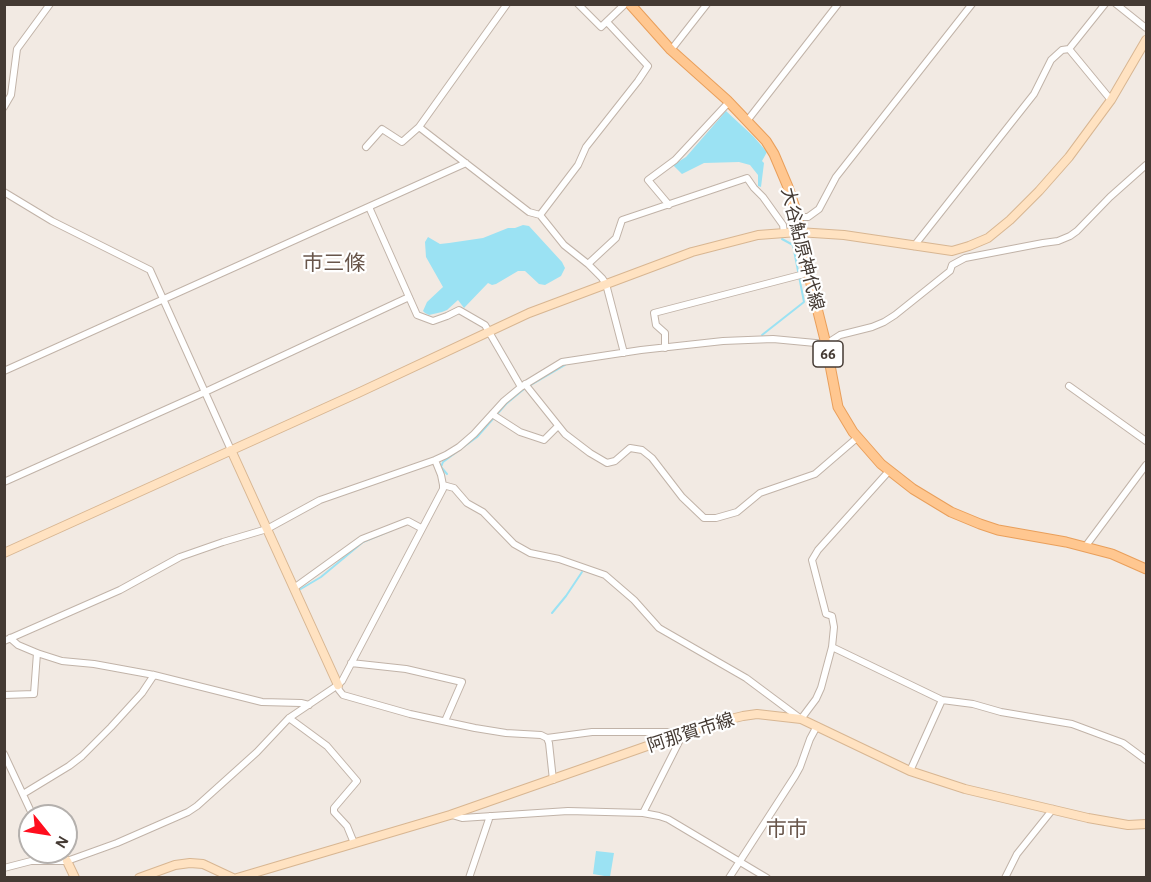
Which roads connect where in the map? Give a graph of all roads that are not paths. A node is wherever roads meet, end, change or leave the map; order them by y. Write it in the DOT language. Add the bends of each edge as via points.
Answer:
graph roads {
  1 [pos="50,4"];
  2 [pos="507,4"];
  3 [pos="578,4"];
  4 [pos="624,4"];
  5 [pos="630,4"];
  6 [pos="707,4"];
  7 [pos="838,4"];
  8 [pos="972,4"];
  9 [pos="1105,4"];
  10 [pos="1116,4"];
  11 [pos="607,22"];
  12 [pos="1146,28"];
  13 [pos="1146,40"];
  14 [pos="1069,49"];
  15 [pos="671,50"];
  16 [pos="1111,100"];
  17 [pos="729,102"];
  18 [pos="4,107"];
  19 [pos="747,121"];
  20 [pos="419,126"];
  21 [pos="366,147"];
  22 [pos="466,163"];
  23 [pos="1146,165"];
  24 [pos="4,192"];
  25 [pos="669,205"];
  26 [pos="369,207"];
  27 [pos="540,215"];
  28 [pos="798,217"];
  29 [pos="798,232"];
  30 [pos="784,233"];
  31 [pos="914,246"];
  32 [pos="952,251"];
  33 [pos="588,264"];
  34 [pos="952,265"];
  35 [pos="808,273"];
  36 [pos="606,284"];
  37 [pos="409,297"];
  38 [pos="163,300"];
  39 [pos="490,331"];
  40 [pos="826,344"];
  41 [pos="665,348"];
  42 [pos="624,353"];
  43 [pos="4,371"];
  44 [pos="523,386"];
  45 [pos="1069,386"];
  46 [pos="205,392"];
  47 [pos="492,414"];
  48 [pos="558,426"];
  49 [pos="858,437"];
  50 [pos="1146,441"];
  51 [pos="231,450"];
  52 [pos="435,460"];
  53 [pos="1146,465"];
  54 [pos="890,471"];
  55 [pos="4,482"];
  56 [pos="443,485"];
  57 [pos="421,528"];
  58 [pos="267,529"];
  59 [pos="1085,547"];
  60 [pos="4,553"];
  61 [pos="1146,570"];
  62 [pos="294,588"];
  63 [pos="6,639"];
  64 [pos="832,647"];
  65 [pos="37,653"];
  66 [pos="351,663"];
  67 [pos="154,675"];
  68 [pos="338,686"];
  69 [pos="4,695"];
  70 [pos="942,700"];
  71 [pos="309,705"];
  72 [pos="289,718"];
  73 [pos="801,719"];
  74 [pos="444,721"];
  75 [pos="817,726"];
  76 [pos="682,735"];
  77 [pos="547,738"];
  78 [pos="4,754"];
  79 [pos="1146,760"];
  80 [pos="910,771"];
  81 [pos="553,780"];
  82 [pos="23,794"];
  83 [pos="28,804"];
  84 [pos="1053,809"];
  85 [pos="644,813"];
  86 [pos="450,815"];
  87 [pos="490,816"];
  88 [pos="1146,824"];
  89 [pos="354,843"];
  90 [pos="78,857"];
  91 [pos="739,862"];
  92 [pos="19,864"];
  93 [pos="68,864"];
  94 [pos="4,868"];
  95 [pos="75,878"];
  96 [pos="139,878"];
  97 [pos="235,878"];
  98 [pos="469,878"];
  99 [pos="729,878"];
  100 [pos="767,878"];
  101 [pos="1005,878"];
  1 -- 18 [label="street" via="18,49 11,95"];
  2 -- 20 [label="street"];
  3 -- 11 [label="street" via="601,27"];
  4 -- 11 [label="street"];
  5 -- 15 [label="main road, 大谷鮎原神代線 / 66"];
  6 -- 15 [label="street"];
  7 -- 19 [label="street"];
  8 -- 28 [label="street" via="836,177 819,209 808,218"];
  9 -- 14 [label="street"];
  10 -- 12 [label="street"];
  11 -- 27 [label="street" via="648,66"];
  13 -- 16 [label="street"];
  14 -- 16 [label="street"];
  14 -- 31 [label="street" via="1051,60 1034,94"];
  15 -- 17 [label="main road, 大谷鮎原神代線 / 66"];
  16 -- 32 [label="street" via="1069,157 1010,220 988,238"];
  17 -- 19 [label="main road, 大谷鮎原神代線 / 66"];
  17 -- 25 [label="street" via="675,160 648,180"];
  19 -- 28 [label="main road, 大谷鮎原神代線 / 66" via="774,154"];
  20 -- 21 [label="street" via="402,142 382,129"];
  20 -- 22 [label="street"];
  22 -- 26 [label="street"];
  22 -- 27 [label="street" via="529,212"];
  23 -- 34 [label="street" via="1070,236 965,258"];
  24 -- 38 [label="street" via="150,270"];
  25 -- 30 [label="street" via="747,178 783,225"];
  25 -- 33 [label="street" via="622,220 616,238"];
  26 -- 37 [label="street"];
  26 -- 38 [label="street"];
  27 -- 33 [label="street" via="564,245"];
  28 -- 29 [label="main road, 大谷鮎原神代線 / 66"];
  29 -- 30 [label="street"];
  29 -- 31 [label="street"];
  29 -- 35 [label="main road, 大谷鮎原神代線 / 66"];
  30 -- 36 [label="street" via="758,235 692,252"];
  31 -- 32 [label="street"];
  32 -- 34 [label="street"];
  33 -- 36 [label="street"];
  34 -- 40 [label="street" via="950,271 895,315"];
  35 -- 40 [label="main road, 大谷鮎原神代線 / 66"];
  35 -- 41 [label="street" via="654,313 657,325 665,333"];
  36 -- 39 [label="street"];
  36 -- 42 [label="street"];
  37 -- 39 [label="street" via="417,315 433,321 459,310"];
  37 -- 46 [label="street"];
  38 -- 43 [label="street"];
  38 -- 46 [label="street"];
  39 -- 44 [label="street"];
  39 -- 51 [label="street"];
  40 -- 41 [label="street" via="761,339"];
  40 -- 49 [label="main road, 大谷鮎原神代線 / 66" via="838,406"];
  41 -- 42 [label="street"];
  42 -- 44 [label="street" via="562,362"];
  44 -- 47 [label="street"];
  44 -- 48 [label="street"];
  45 -- 50 [label="street"];
  46 -- 51 [label="street"];
  46 -- 55 [label="street"];
  47 -- 48 [label="street" via="520,432 544,440"];
  47 -- 52 [label="street" via="459,447"];
  48 -- 49 [label="street" via="607,463 630,448 642,450 704,518 737,512 760,493 815,474"];
  49 -- 54 [label="main road, 大谷鮎原神代線 / 66"];
  51 -- 58 [label="street"];
  51 -- 60 [label="street"];
  52 -- 56 [label="street"];
  52 -- 58 [label="street" via="320,500"];
  53 -- 59 [label="street"];
  54 -- 59 [label="main road, 大谷鮎原神代線 / 66" via="951,512 980,524"];
  54 -- 64 [label="street" via="812,560 826,614 832,616"];
  56 -- 57 [label="street"];
  56 -- 73 [label="street" via="454,488 514,544 530,553 605,575 659,628 746,678"];
  57 -- 62 [label="street" via="408,521 362,539"];
  57 -- 66 [label="street"];
  58 -- 62 [label="street"];
  58 -- 63 [label="street" via="180,557 120,590"];
  59 -- 61 [label="main road, 大谷鮎原神代線 / 66"];
  62 -- 68 [label="street"];
  63 -- 65 [label="street"];
  64 -- 70 [label="street"];
  64 -- 73 [label="street" via="821,688"];
  65 -- 67 [label="street" via="62,661"];
  65 -- 69 [label="street" via="34,694"];
  66 -- 68 [label="street"];
  66 -- 74 [label="street" via="406,669 462,682"];
  67 -- 71 [label="street" via="262,702"];
  67 -- 82 [label="street" via="82,756"];
  68 -- 71 [label="street"];
  68 -- 74 [label="street" via="343,695"];
  70 -- 79 [label="street" via="1072,724 1123,743"];
  70 -- 80 [label="street"];
  71 -- 72 [label="street"];
  72 -- 89 [label="street" via="327,746 357,781 334,808"];
  72 -- 90 [label="street" via="257,752 188,812"];
  73 -- 75 [label="street, 阿那賀市線"];
  73 -- 76 [label="street, 阿那賀市線" via="757,714 710,724"];
  74 -- 77 [label="street"];
  75 -- 80 [label="street, 阿那賀市線"];
  75 -- 91 [label="street" via="800,767"];
  76 -- 77 [label="street" via="592,732"];
  76 -- 81 [label="street, 阿那賀市線"];
  76 -- 85 [label="street"];
  77 -- 81 [label="street"];
  78 -- 82 [label="street"];
  80 -- 84 [label="street, 阿那賀市線" via="965,789"];
  81 -- 86 [label="street, 阿那賀市線"];
  82 -- 83 [label="street"];
  84 -- 88 [label="street, 阿那賀市線" via="1128,825"];
  84 -- 101 [label="street" via="1017,854"];
  85 -- 87 [label="street" via="568,811"];
  85 -- 91 [label="street" via="668,819"];
  86 -- 87 [label="street"];
  86 -- 89 [label="street, 阿那賀市線"];
  87 -- 98 [label="street"];
  89 -- 97 [label="street, 阿那賀市線"];
  91 -- 99 [label="street"];
  91 -- 100 [label="street"];
  92 -- 94 [label="street"];
  93 -- 95 [label="street"];
  96 -- 97 [label="street, 阿那賀市線" via="190,862"];
}
